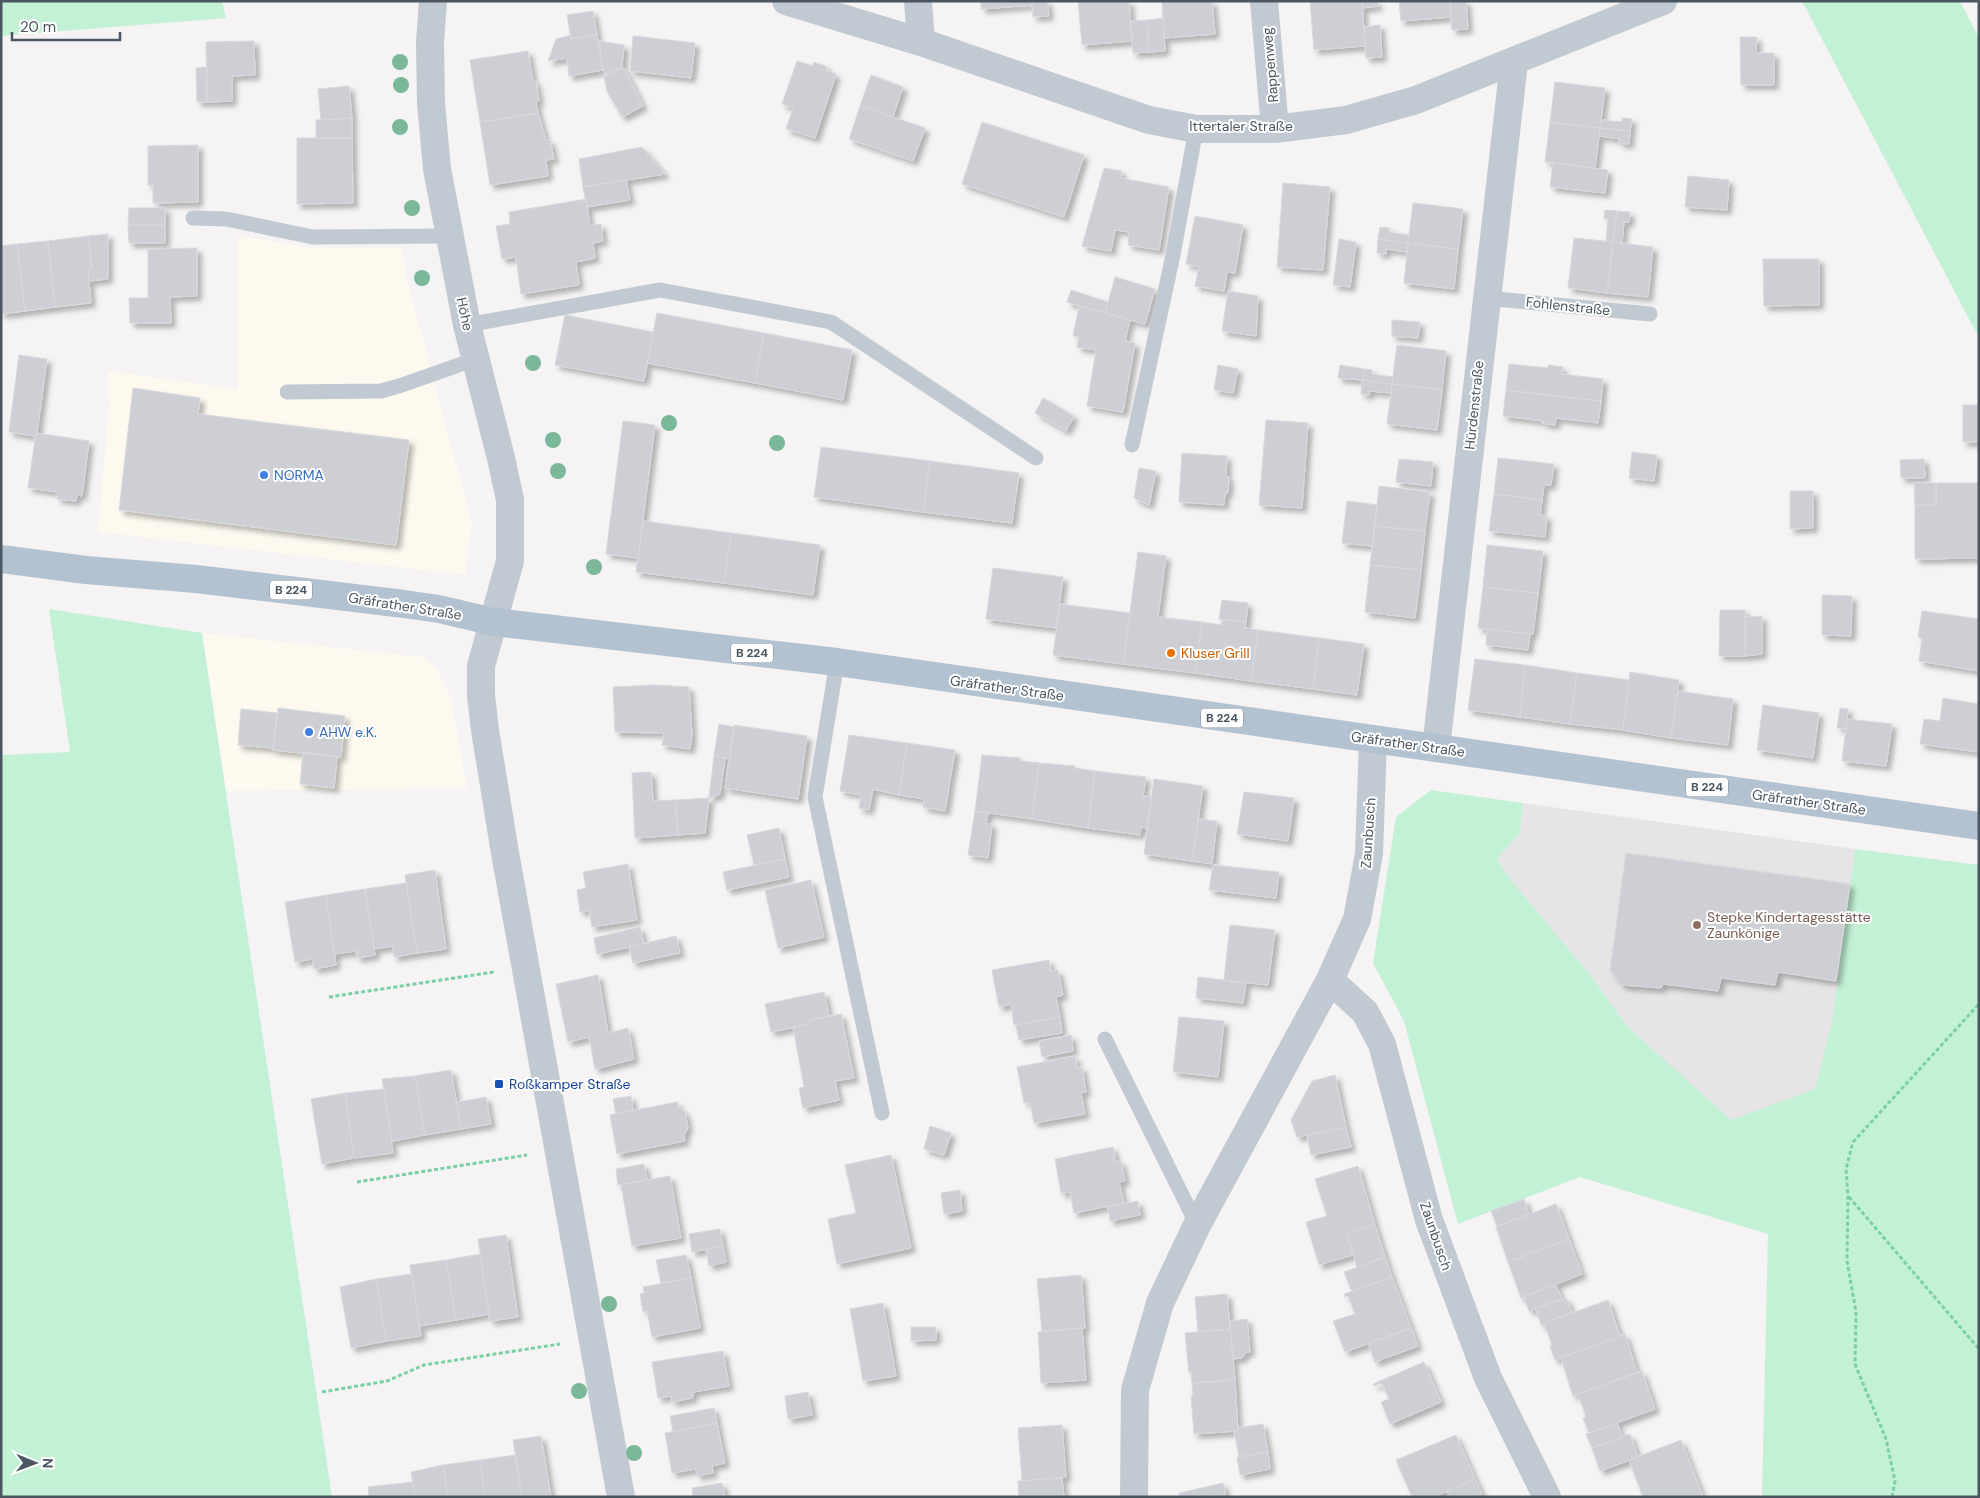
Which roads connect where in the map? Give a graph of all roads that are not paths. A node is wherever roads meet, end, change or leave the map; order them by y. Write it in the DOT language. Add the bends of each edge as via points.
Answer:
graph roads {
  1 [pos="433,1"];
  2 [pos="786,1"];
  3 [pos="918,1"];
  4 [pos="1264,1"];
  5 [pos="1663,1"];
  6 [pos="921,42"];
  7 [pos="1514,62"];
  8 [pos="1196,128"];
  9 [pos="1275,129"];
  10 [pos="193,218"];
  11 [pos="449,236"];
  12 [pos="1486,298"];
  13 [pos="1650,314"];
  14 [pos="467,325"];
  15 [pos="476,359"];
  16 [pos="287,392"];
  17 [pos="1132,445"];
  18 [pos="1036,458"];
  19 [pos="1,560"];
  20 [pos="494,622"];
  21 [pos="837,662"];
  22 [pos="1373,740"];
  23 [pos="1436,748"];
  24 [pos="1979,826"];
  25 [pos="1330,980"];
  26 [pos="1105,1038"];
  27 [pos="882,1113"];
  28 [pos="1197,1224"];
  29 [pos="621,1497"];
  30 [pos="1134,1497"];
  31 [pos="1547,1497"];
  1 -- 11 [label="street, Höhe" via="431,103 437,169"];
  2 -- 6 [label="street, Ittertaler Straße"];
  3 -- 6 [label="street"];
  4 -- 9 [label="street, Rappenweg"];
  5 -- 7 [label="street, Ittertaler Straße"];
  6 -- 8 [label="street, Ittertaler Straße" via="1149,120"];
  7 -- 9 [label="street, Ittertaler Straße" via="1416,100 1355,117"];
  7 -- 12 [label="street, Hürdenstraße"];
  8 -- 9 [label="street, Ittertaler Straße"];
  8 -- 17 [label="lane" via="1173,255"];
  10 -- 11 [label="lane" via="226,219 313,237"];
  11 -- 14 [label="street, Höhe"];
  12 -- 13 [label="lane, Fohlenstraße"];
  12 -- 23 [label="street, Hürdenstraße"];
  14 -- 15 [label="street, Höhe"];
  14 -- 18 [label="lane" via="660,290 831,322"];
  15 -- 16 [label="lane" via="381,391"];
  15 -- 20 [label="street, Höhe" via="510,500 510,561"];
  19 -- 20 [label="main road, Gräfrather Straße / B 224" via="330,594 438,609"];
  20 -- 21 [label="main road, Gräfrather Straße / B 224"];
  20 -- 29 [label="street" via="481,666 481,696 488,749"];
  21 -- 22 [label="main road, Gräfrather Straße / B 224"];
  21 -- 27 [label="lane" via="815,797"];
  22 -- 23 [label="main road, Gräfrather Straße / B 224"];
  22 -- 25 [label="street, Zaunbusch" via="1367,863 1357,919"];
  23 -- 24 [label="main road, Gräfrather Straße / B 224"];
  25 -- 28 [label="street, Zaunbusch"];
  25 -- 31 [label="street, Zaunbusch" via="1365,1012 1382,1044 1428,1220 1488,1378"];
  26 -- 28 [label="lane"];
  28 -- 30 [label="street, Zaunbusch" via="1160,1303 1135,1390"];
}
